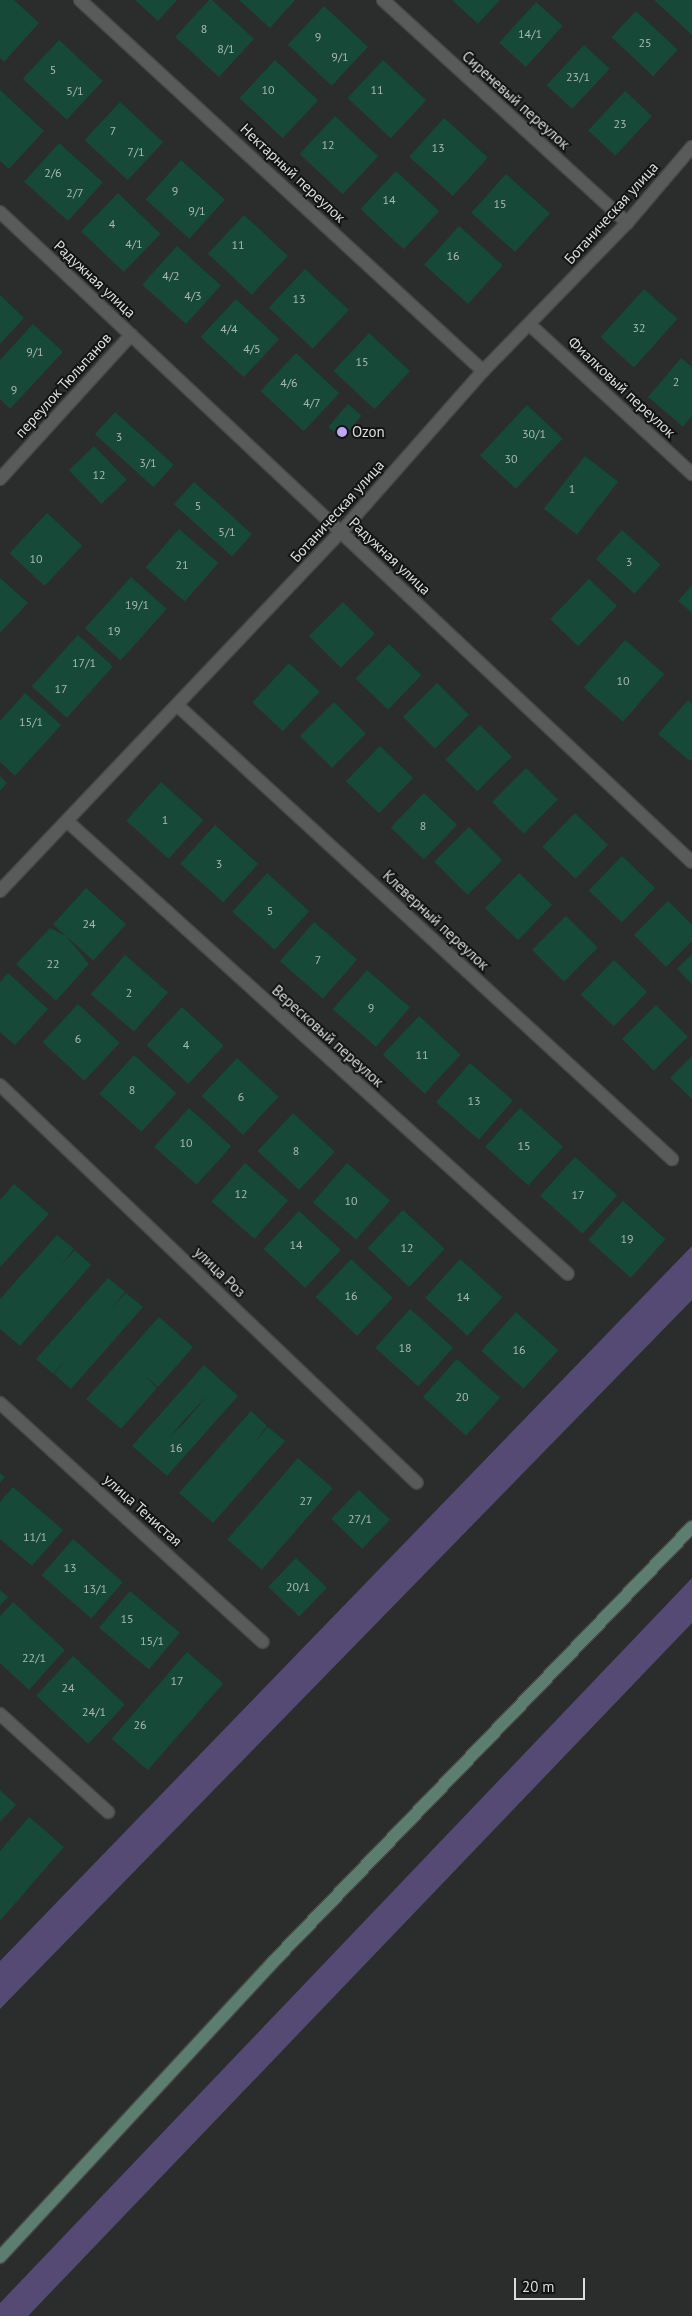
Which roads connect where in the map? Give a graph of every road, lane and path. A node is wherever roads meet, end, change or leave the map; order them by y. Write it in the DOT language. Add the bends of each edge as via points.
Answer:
graph roads {
  1 [pos="80,0"];
  2 [pos="392,3"];
  3 [pos="692,147"];
  4 [pos="0,212"];
  5 [pos="627,223"];
  6 [pos="529,324"];
  7 [pos="130,335"];
  8 [pos="483,371"];
  9 [pos="692,474"];
  10 [pos="0,478"];
  11 [pos="341,532"];
  12 [pos="177,705"];
  13 [pos="67,821"];
  14 [pos="692,862"];
  15 [pos="0,891"];
  16 [pos="0,1085"];
  17 [pos="672,1159"];
  18 [pos="568,1274"];
  19 [pos="0,1403"];
  20 [pos="417,1483"];
  21 [pos="692,1526"];
  22 [pos="263,1642"];
  23 [pos="0,1714"];
  24 [pos="108,1812"];
  25 [pos="0,2256"];
  1 -- 8 [label="street, Нектарный переулок"];
  2 -- 5 [label="street, Сиреневый переулок"];
  3 -- 5 [label="street, Ботаническая улица"];
  4 -- 7 [label="street, Радужная улица"];
  5 -- 6 [label="street, Ботаническая улица"];
  6 -- 8 [label="street, Ботаническая улица"];
  6 -- 9 [label="street, Фиалковый переулок"];
  7 -- 10 [label="street, переулок Тюльпанов"];
  7 -- 11 [label="street, Радужная улица"];
  8 -- 11 [label="street, Ботаническая улица"];
  11 -- 12 [label="street, Ботаническая улица"];
  11 -- 14 [label="street, Радужная улица"];
  12 -- 13 [label="street, Ботаническая улица"];
  12 -- 17 [label="street, Клеверный переулок"];
  13 -- 15 [label="street, Ботаническая улица"];
  13 -- 18 [label="street, Вересковый переулок"];
  16 -- 20 [label="street, улица Роз"];
  19 -- 22 [label="street, улица Тенистая"];
  21 -- 25 [label="street" via="273,1962"];
  23 -- 24 [label="street"];
}
